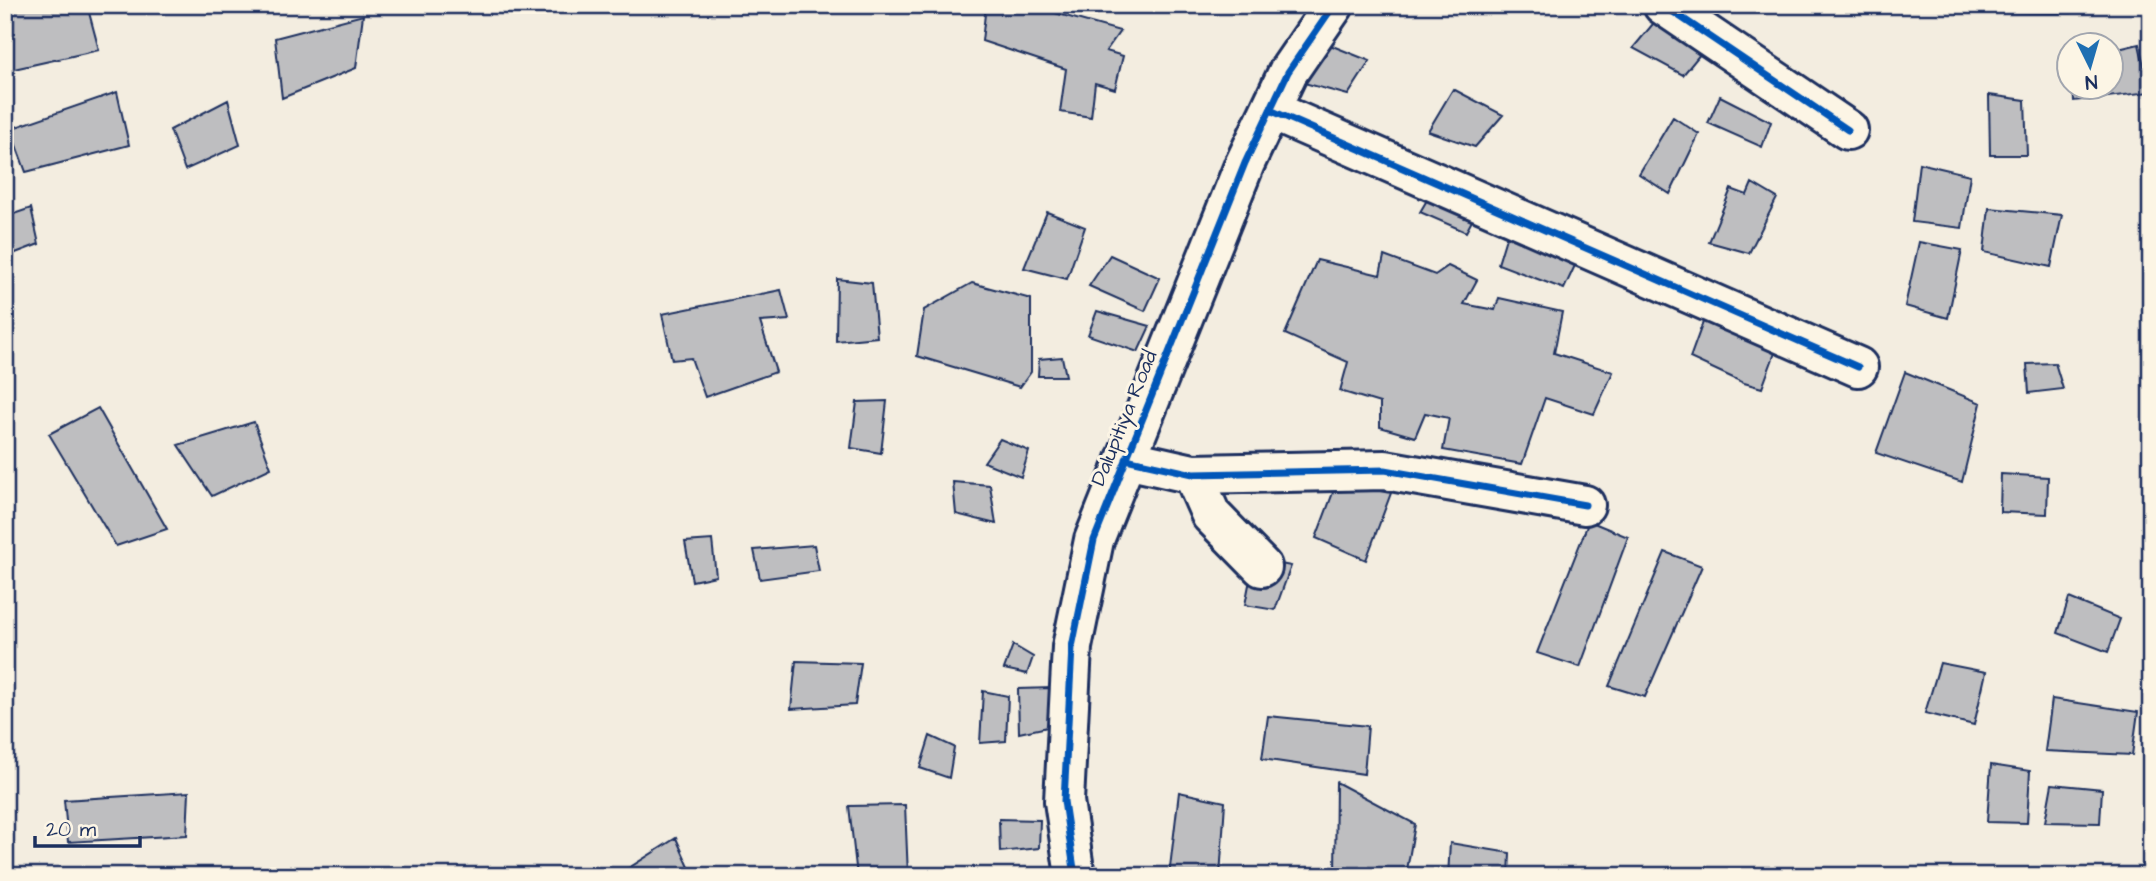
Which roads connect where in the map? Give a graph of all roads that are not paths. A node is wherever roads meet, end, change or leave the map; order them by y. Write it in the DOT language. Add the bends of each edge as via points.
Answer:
graph roads {
  1 [pos="1334,5"];
  2 [pos="1663,5"];
  3 [pos="1270,110"];
  4 [pos="1848,130"];
  5 [pos="1858,367"];
  6 [pos="1126,459"];
  7 [pos="1193,474"];
  8 [pos="1585,505"];
  9 [pos="1262,567"];
  10 [pos="1075,876"];
  1 -- 3 [label="street, Dalupitiya Road" via="1289,72"];
  2 -- 4 [label="street"];
  3 -- 5 [label="street"];
  3 -- 6 [label="street, Dalupitiya Road"];
  6 -- 7 [label="street"];
  6 -- 10 [label="street, Dalupitiya Road" via="1094,540 1072,647 1064,801"];
  7 -- 8 [label="street" via="1385,470"];
  7 -- 9 [label="street" via="1211,515"];
}
